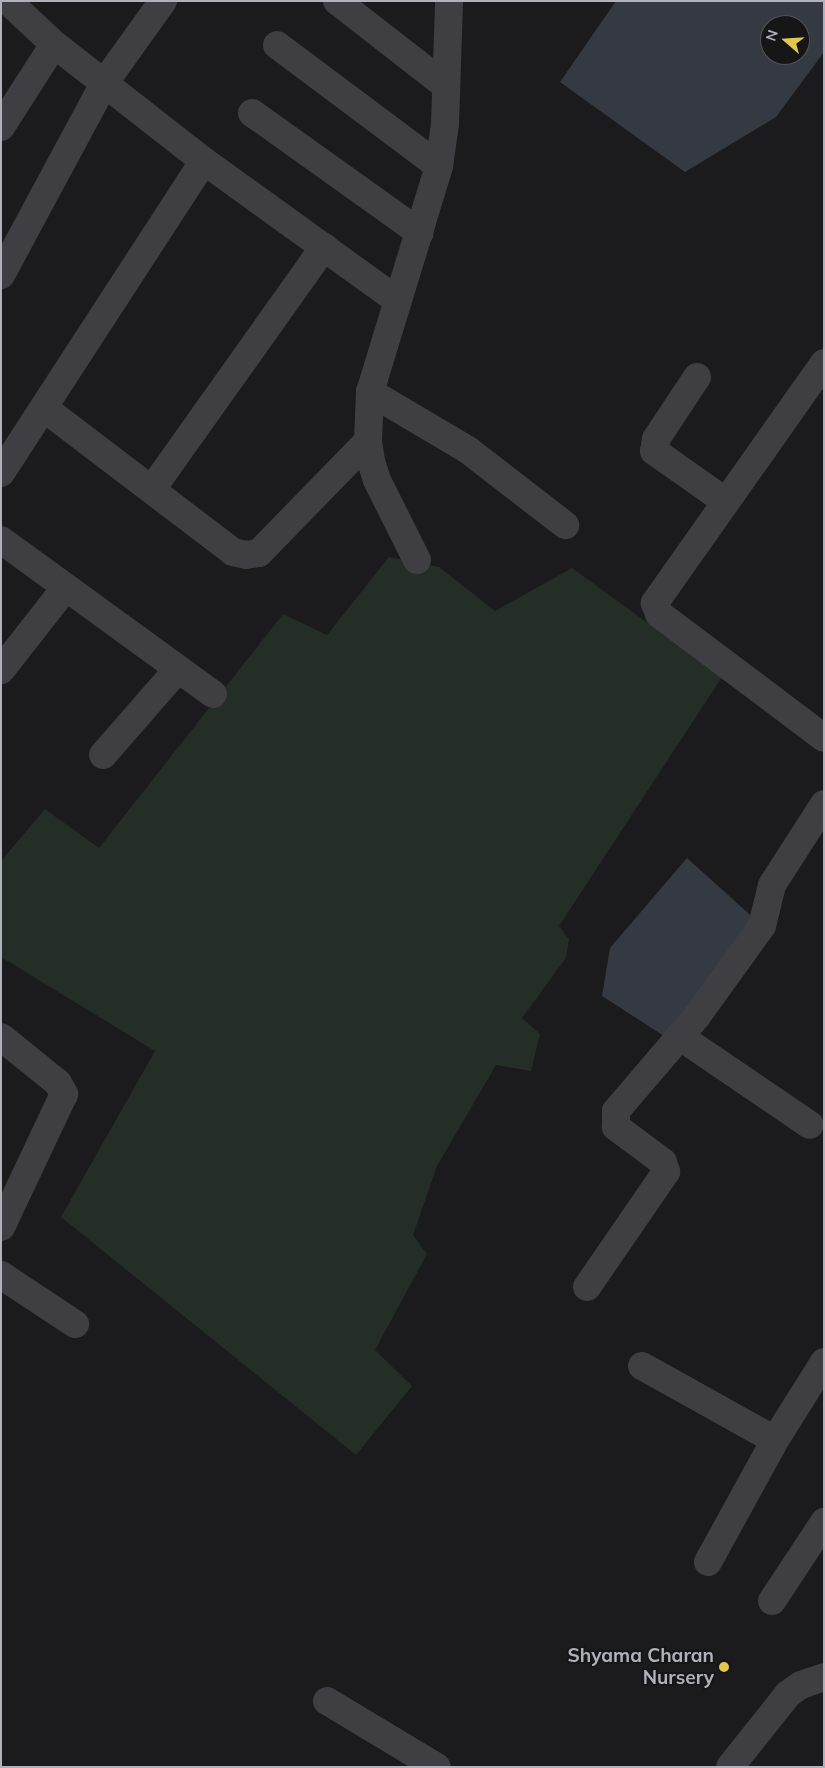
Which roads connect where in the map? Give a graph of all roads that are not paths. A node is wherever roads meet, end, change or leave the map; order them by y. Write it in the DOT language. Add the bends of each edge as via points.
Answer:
graph roads {
  1 [pos="163,1"];
  2 [pos="337,1"];
  3 [pos="449,2"];
  4 [pos="7,6"];
  5 [pos="54,44"];
  6 [pos="277,45"];
  7 [pos="105,82"];
  8 [pos="445,85"];
  9 [pos="252,113"];
  10 [pos="1,127"];
  11 [pos="204,162"];
  12 [pos="439,166"];
  13 [pos="420,232"];
  14 [pos="324,247"];
  15 [pos="1,276"];
  16 [pos="397,300"];
  17 [pos="824,363"];
  18 [pos="697,377"];
  19 [pos="370,392"];
  20 [pos="44,408"];
  21 [pos="368,441"];
  22 [pos="1,473"];
  23 [pos="152,489"];
  24 [pos="725,501"];
  25 [pos="565,525"];
  26 [pos="1,540"];
  27 [pos="417,560"];
  28 [pos="66,587"];
  29 [pos="178,668"];
  30 [pos="1,670"];
  31 [pos="213,694"];
  32 [pos="824,738"];
  33 [pos="103,754"];
  34 [pos="824,804"];
  35 [pos="815,838"];
  36 [pos="1,1036"];
  37 [pos="679,1036"];
  38 [pos="810,1125"];
  39 [pos="1,1227"];
  40 [pos="1,1275"];
  41 [pos="587,1287"];
  42 [pos="75,1324"];
  43 [pos="824,1362"];
  44 [pos="642,1366"];
  45 [pos="775,1440"];
  46 [pos="824,1522"];
  47 [pos="708,1562"];
  48 [pos="772,1601"];
  49 [pos="824,1677"];
  50 [pos="326,1701"];
  51 [pos="436,1767"];
  52 [pos="730,1767"];
  1 -- 7 [label="street"];
  2 -- 8 [label="street"];
  3 -- 8 [label="street"];
  4 -- 5 [label="street"];
  5 -- 7 [label="street"];
  5 -- 10 [label="street"];
  6 -- 12 [label="street"];
  7 -- 11 [label="street"];
  7 -- 15 [label="street"];
  8 -- 12 [label="street"];
  9 -- 13 [label="street"];
  11 -- 14 [label="street"];
  11 -- 20 [label="street"];
  12 -- 13 [label="street"];
  13 -- 16 [label="street"];
  14 -- 16 [label="street"];
  14 -- 23 [label="street"];
  16 -- 19 [label="street"];
  17 -- 24 [label="street"];
  18 -- 24 [label="street" via="656,439 654,450"];
  19 -- 21 [label="street"];
  19 -- 25 [label="street" via="468,450"];
  20 -- 22 [label="street"];
  20 -- 23 [label="street"];
  21 -- 23 [label="street" via="259,554 253,556 233,552"];
  21 -- 27 [label="street" via="377,480"];
  24 -- 32 [label="street" via="658,595 656,608 659,614"];
  26 -- 28 [label="street"];
  28 -- 29 [label="street"];
  28 -- 30 [label="street"];
  29 -- 31 [label="street"];
  29 -- 33 [label="street"];
  34 -- 35 [label="street"];
  35 -- 37 [label="street" via="772,884 762,926 720,987"];
  36 -- 39 [label="street" via="58,1083 64,1094"];
  37 -- 38 [label="street"];
  37 -- 41 [label="street" via="618,1107 614,1121 616,1127 664,1162 664,1177"];
  40 -- 42 [label="street"];
  43 -- 45 [label="street"];
  44 -- 45 [label="street"];
  45 -- 47 [label="street"];
  46 -- 48 [label="street"];
  49 -- 52 [label="street" via="801,1685 788,1694"];
  50 -- 51 [label="street"];
}
